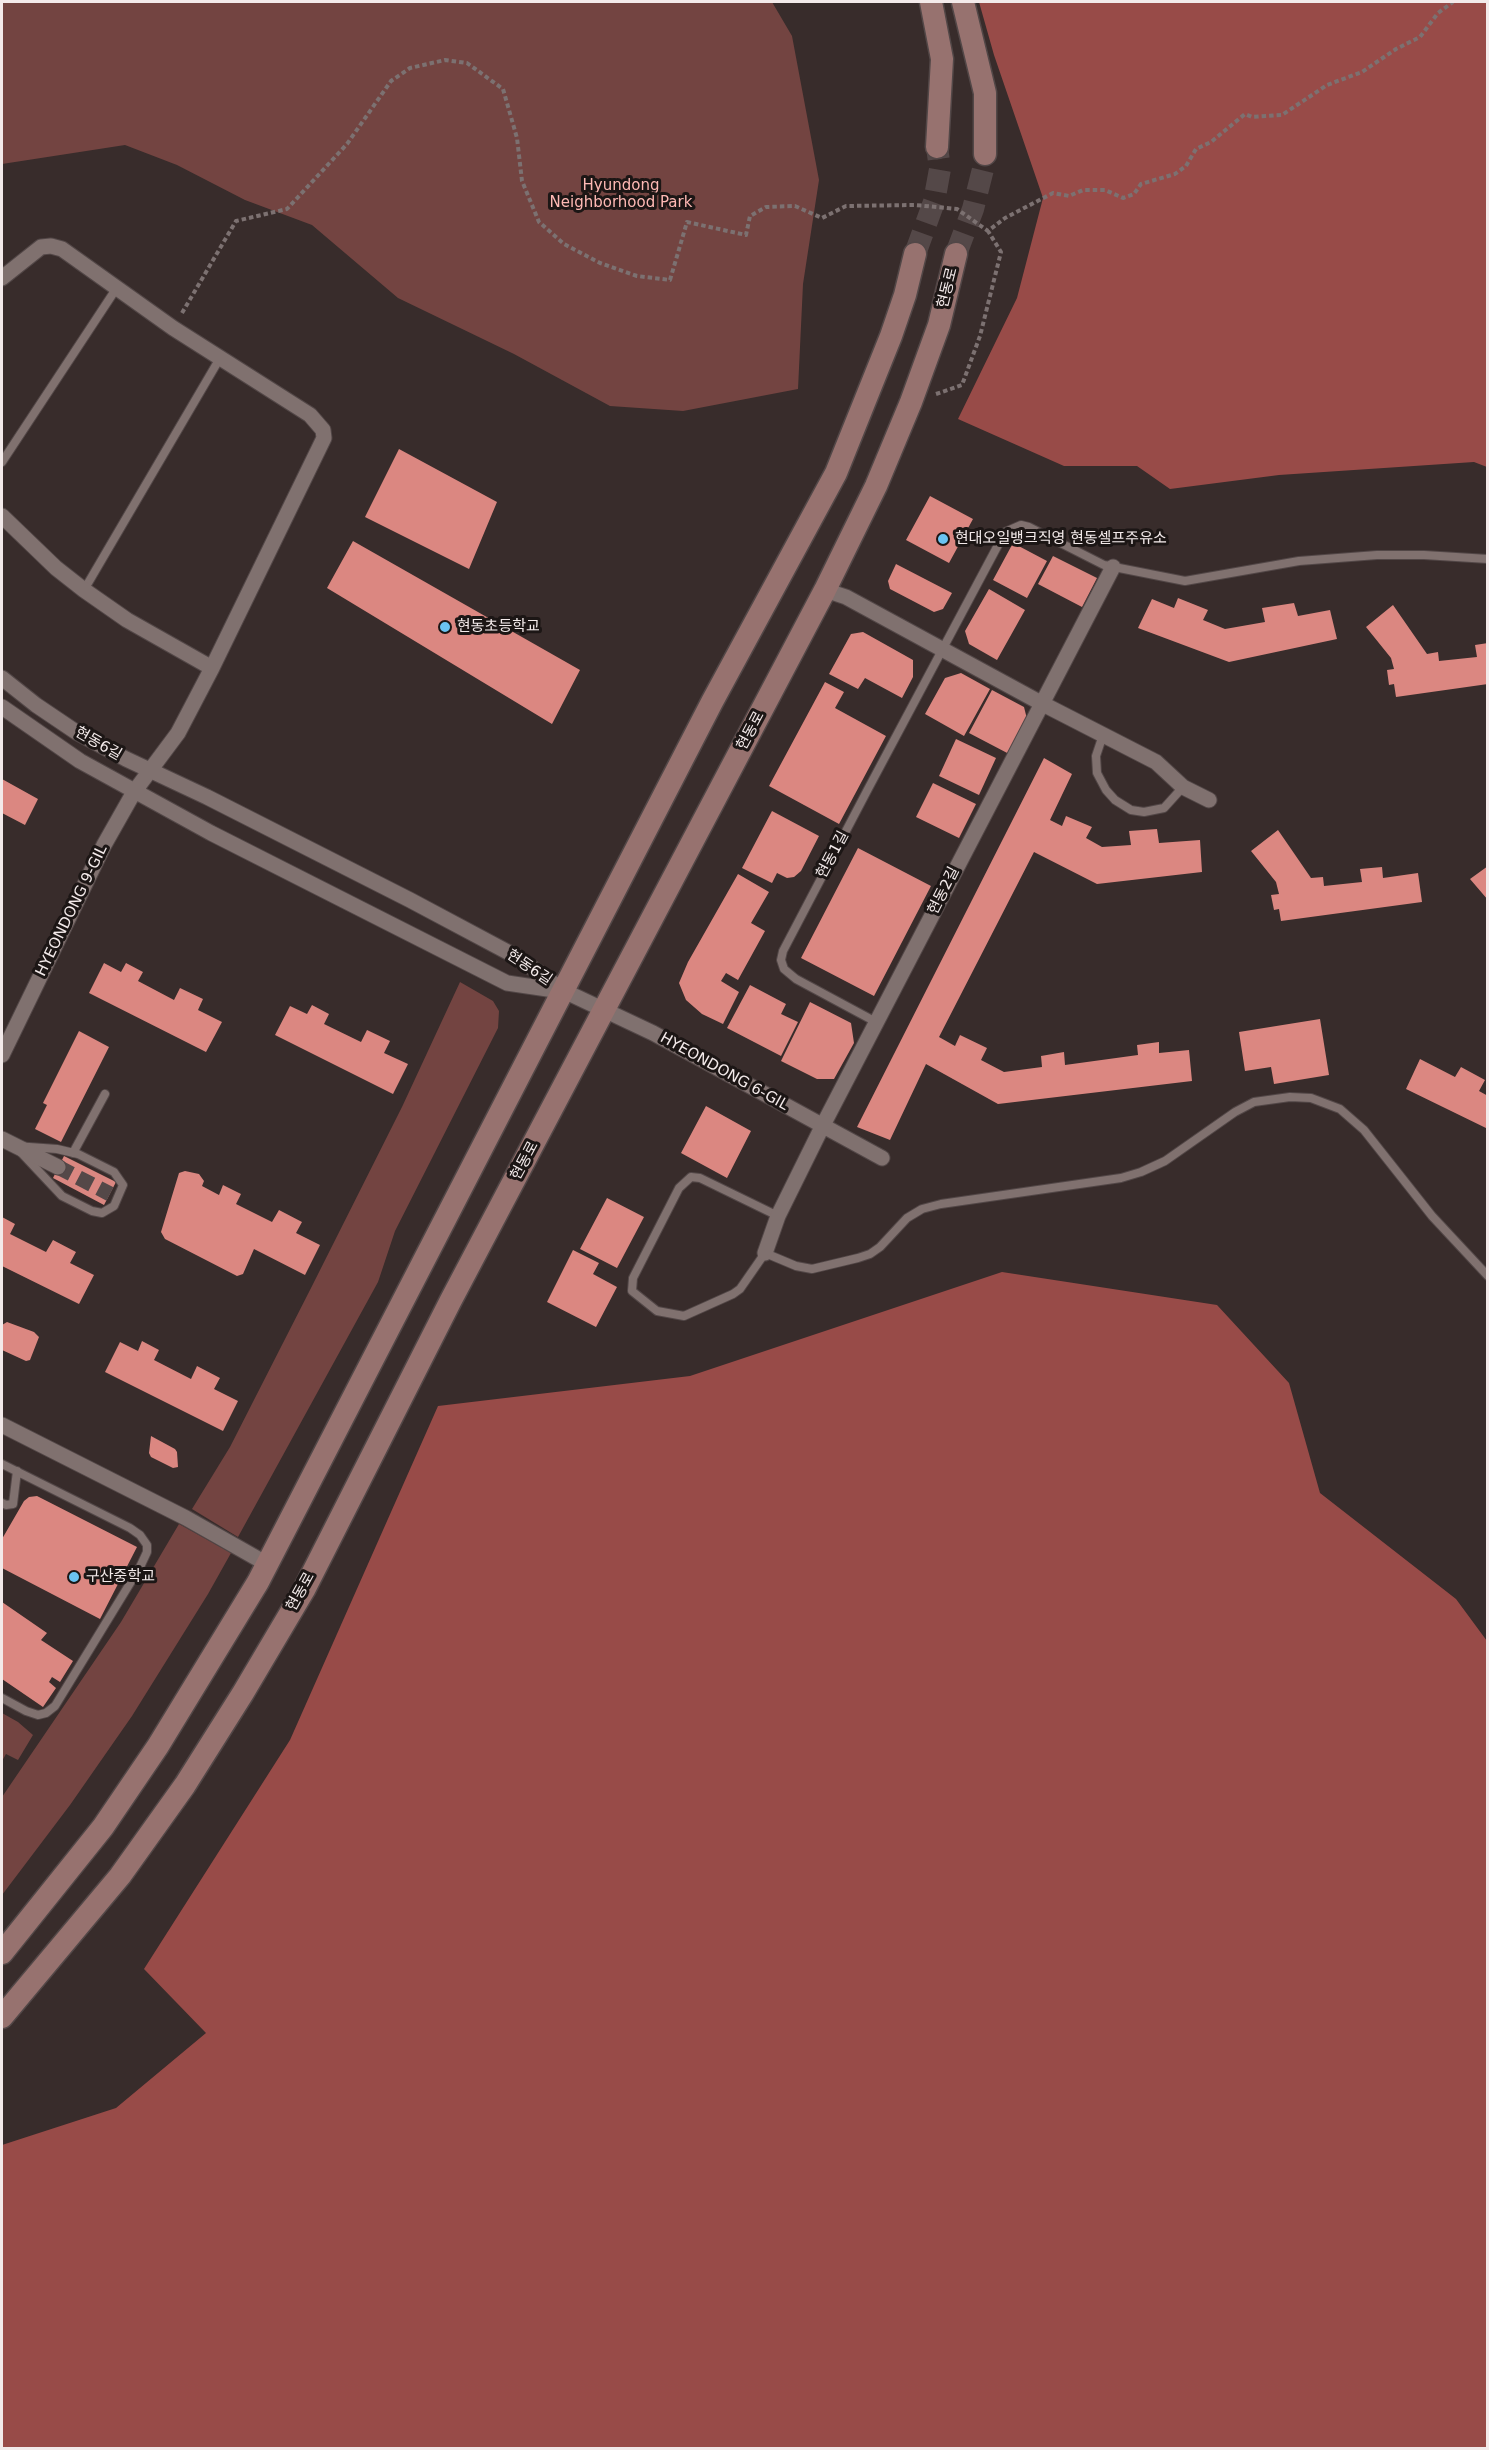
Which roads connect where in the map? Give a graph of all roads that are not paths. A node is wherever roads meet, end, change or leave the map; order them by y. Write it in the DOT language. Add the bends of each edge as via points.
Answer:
graph roads {
  1 [pos="931,2"];
  2 [pos="963,2"];
  3 [pos="937,147"];
  4 [pos="985,154"];
  5 [pos="915,254"];
  6 [pos="956,254"];
  7 [pos="2,278"];
  8 [pos="116,289"];
  9 [pos="220,358"];
  10 [pos="2,462"];
  11 [pos="2,516"];
  12 [pos="1488,559"];
  13 [pos="1113,567"];
  14 [pos="84,590"];
  15 [pos="825,590"];
  16 [pos="943,648"];
  17 [pos="212,668"];
  18 [pos="2,678"];
  19 [pos="1041,703"];
  20 [pos="2,707"];
  21 [pos="1103,735"];
  22 [pos="150,772"];
  23 [pos="1183,787"];
  24 [pos="134,792"];
  25 [pos="1209,800"];
  26 [pos="564,991"];
  27 [pos="605,1010"];
  28 [pos="876,1022"];
  29 [pos="2,1055"];
  30 [pos="105,1094"];
  31 [pos="822,1127"];
  32 [pos="8,1142"];
  33 [pos="73,1153"];
  34 [pos="882,1158"];
  35 [pos="58,1167"];
  36 [pos="778,1216"];
  37 [pos="765,1253"];
  38 [pos="1488,1276"];
  39 [pos="2,1425"];
  40 [pos="2,1464"];
  41 [pos="17,1471"];
  42 [pos="2,1503"];
  43 [pos="267,1564"];
  44 [pos="2,1698"];
  45 [pos="2,1953"];
  46 [pos="2,2017"];
  1 -- 3 [label="main road" via="942,58"];
  2 -- 4 [label="main road" via="985,93"];
  5 -- 26 [label="main road" via="891,336 836,473 712,702"];
  6 -- 15 [label="main road, 현동로" via="939,325 910,402 876,486"];
  7 -- 8 [label="street" via="33,252 51,246 62,249"];
  8 -- 9 [label="street"];
  8 -- 10 [label="lane"];
  9 -- 14 [label="lane"];
  9 -- 17 [label="street, HYEONDONG 9-GIL" via="310,415 323,430 324,438"];
  11 -- 14 [label="street"];
  12 -- 13 [label="lane" via="1377,555 1299,561 1185,581"];
  13 -- 16 [label="lane, 현동1길" via="1029,527 1013,526 1005,532"];
  13 -- 19 [label="street, 현동2길"];
  14 -- 17 [label="street" via="127,620"];
  15 -- 16 [label="street"];
  15 -- 27 [label="main road, 현동로"];
  16 -- 19 [label="street"];
  16 -- 28 [label="lane, 현동1길" via="781,960 784,969 796,979"];
  17 -- 22 [label="street, HYEONDONG 9-GIL" via="178,733"];
  18 -- 22 [label="street, 현동6길" via="76,732"];
  19 -- 21 [label="street"];
  19 -- 28 [label="street, 현동2길"];
  20 -- 24 [label="street, 현동6길"];
  21 -- 23 [label="street" via="1156,762"];
  21 -- 23 [label="lane" via="1096,756 1097,772 1115,800 1131,810 1144,812 1164,808"];
  22 -- 24 [label="street, HYEONDONG 9-GIL"];
  22 -- 26 [label="street, 현동6길" via="207,797 517,957"];
  23 -- 25 [label="street"];
  24 -- 26 [label="street, 현동6길" via="507,983"];
  24 -- 29 [label="street, HYEONDONG 9-GIL" via="104,845"];
  26 -- 27 [label="street, HYEONDONG 6-GIL"];
  26 -- 43 [label="main road"];
  27 -- 31 [label="street, HYEONDONG 6-GIL"];
  27 -- 46 [label="main road, 현동로" via="451,1300 304,1590 243,1693 185,1785 120,1876"];
  28 -- 31 [label="street, 현동2길"];
  30 -- 33 [label="lane"];
  31 -- 34 [label="street, HYEONDONG 6-GIL"];
  31 -- 36 [label="street, 현동2길"];
  32 -- 33 [label="lane"];
  32 -- 33 [label="lane" via="62,1196 92,1211 108,1211 123,1185 120,1178"];
  32 -- 35 [label="street"];
  36 -- 37 [label="street, 현동2길"];
  36 -- 37 [label="lane, 현동2길" via="700,1178 685,1180 633,1278 633,1291 657,1311 684,1316 740,1289"];
  37 -- 38 [label="lane" via="813,1269 858,1258 880,1247 907,1218 922,1209 1141,1172 1254,1102 1290,1097 1311,1098 1340,1108 1364,1130 1432,1216"];
  39 -- 43 [label="street" via="186,1518"];
  40 -- 41 [label="lane"];
  41 -- 42 [label="lane" via="13,1504"];
  41 -- 44 [label="lane" via="140,1535 147,1552 56,1706 38,1715"];
  43 -- 45 [label="main road" via="158,1746 103,1827"];
}
